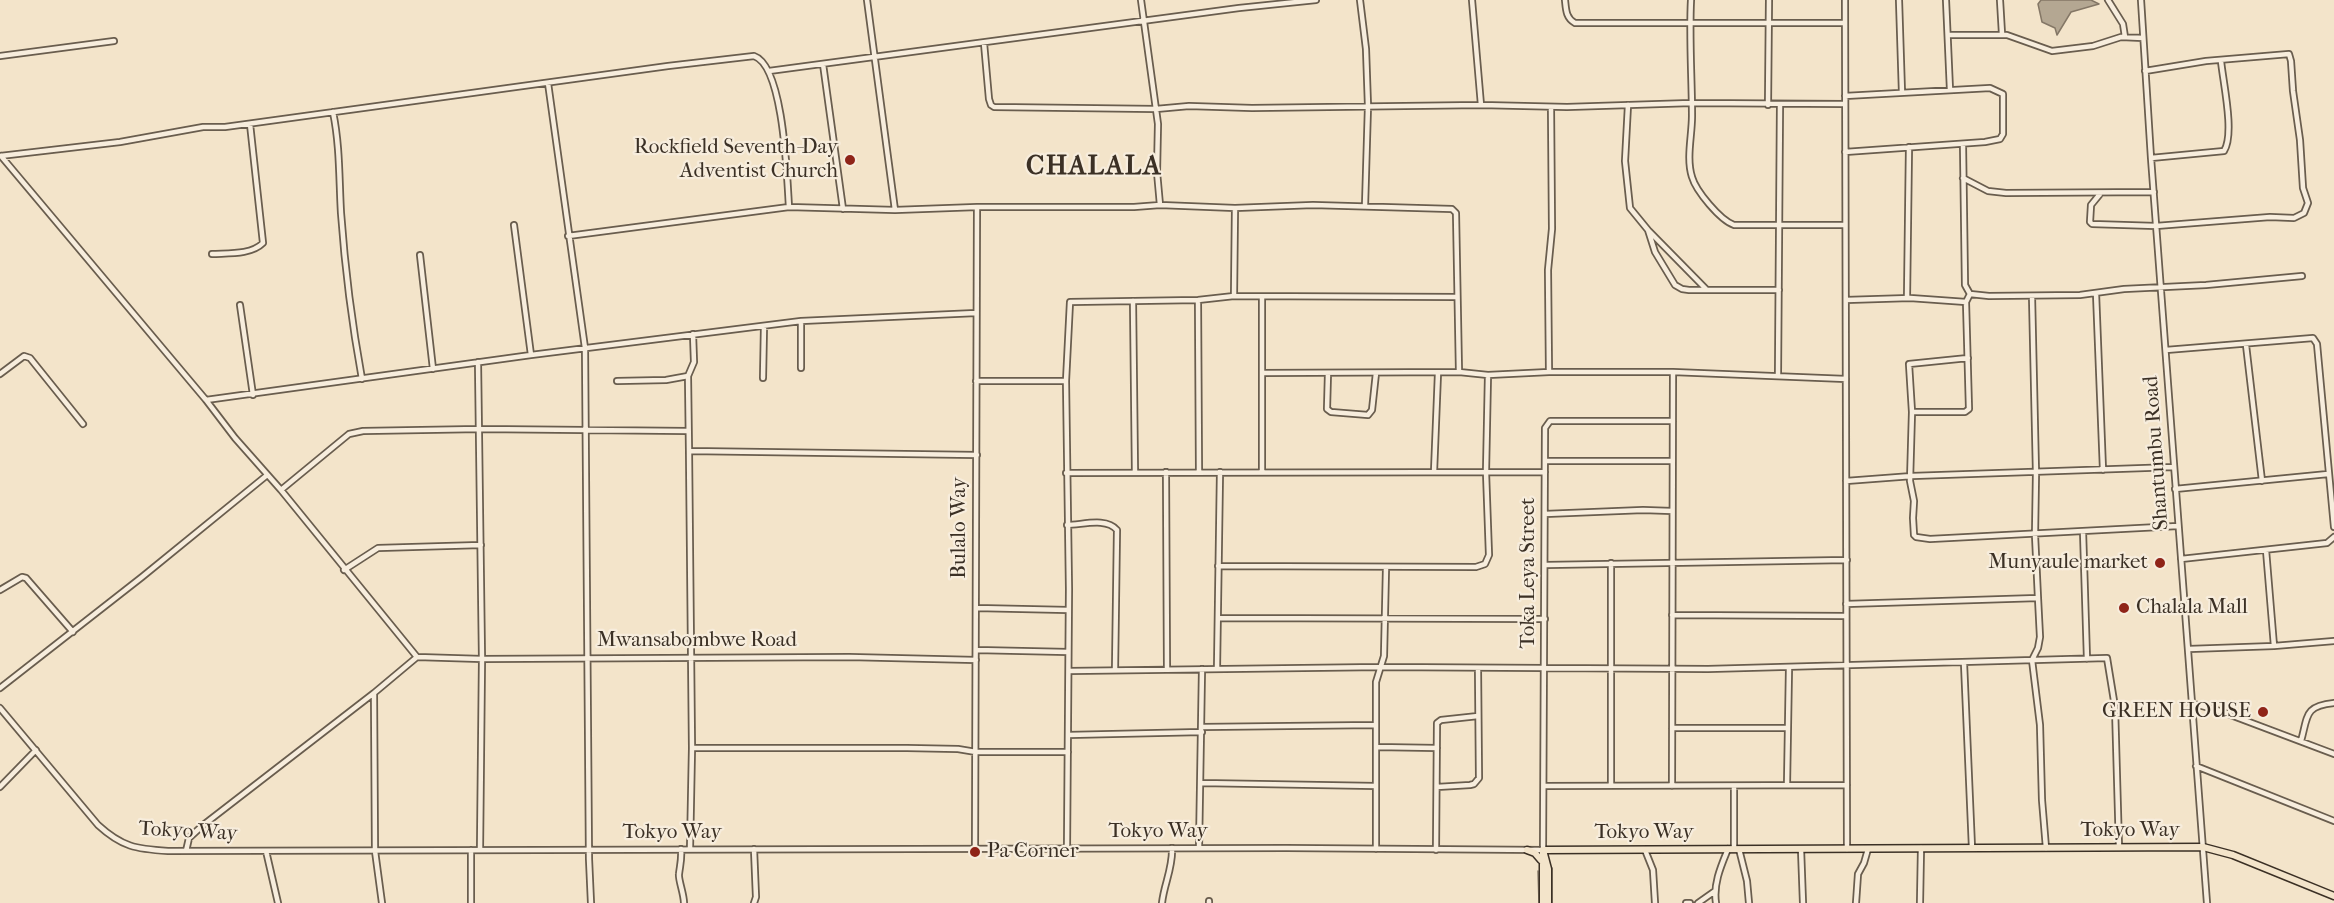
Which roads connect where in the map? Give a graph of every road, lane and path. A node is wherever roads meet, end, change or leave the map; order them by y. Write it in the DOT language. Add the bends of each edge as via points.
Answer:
graph roads {
  1 [pos="867,0"];
  2 [pos="1141,0"];
  3 [pos="1316,0"];
  4 [pos="1360,0"];
  5 [pos="1472,0"];
  6 [pos="1565,0"];
  7 [pos="1690,0"];
  8 [pos="1769,0"];
  9 [pos="1845,0"];
  10 [pos="1899,0"];
  11 [pos="1946,0"];
  12 [pos="2000,0"];
  13 [pos="2108,0"];
  14 [pos="2141,0"];
  15 [pos="1144,22"];
  16 [pos="1769,23"];
  17 [pos="1845,23"];
  18 [pos="1690,25"];
  19 [pos="2002,34"];
  20 [pos="1949,35"];
  21 [pos="2125,37"];
  22 [pos="2143,38"];
  23 [pos="114,40"];
  24 [pos="984,44"];
  25 [pos="0,56"];
  26 [pos="876,58"];
  27 [pos="2221,61"];
  28 [pos="824,64"];
  29 [pos="769,71"];
  30 [pos="2145,71"];
  31 [pos="548,83"];
  32 [pos="1950,90"];
  33 [pos="1902,93"];
  34 [pos="1845,96"];
  35 [pos="1691,103"];
  36 [pos="1845,104"];
  37 [pos="1481,105"];
  38 [pos="1628,105"];
  39 [pos="1768,105"];
  40 [pos="1780,105"];
  41 [pos="1368,106"];
  42 [pos="1551,107"];
  43 [pos="1155,109"];
  44 [pos="333,112"];
  45 [pos="250,124"];
  46 [pos="1963,144"];
  47 [pos="1909,147"];
  48 [pos="1845,152"];
  49 [pos="0,156"];
  50 [pos="2151,158"];
  51 [pos="1963,178"];
  52 [pos="2154,192"];
  53 [pos="2100,194"];
  54 [pos="1160,205"];
  55 [pos="1365,206"];
  56 [pos="789,207"];
  57 [pos="977,207"];
  58 [pos="1235,208"];
  59 [pos="843,209"];
  60 [pos="895,210"];
  61 [pos="1779,224"];
  62 [pos="514,225"];
  63 [pos="1845,225"];
  64 [pos="2156,226"];
  65 [pos="1646,227"];
  66 [pos="568,236"];
  67 [pos="212,254"];
  68 [pos="420,255"];
  69 [pos="2302,276"];
  70 [pos="2161,288"];
  71 [pos="1706,289"];
  72 [pos="1779,290"];
  73 [pos="2096,293"];
  74 [pos="1970,294"];
  75 [pos="1234,296"];
  76 [pos="2032,296"];
  77 [pos="1262,297"];
  78 [pos="1458,297"];
  79 [pos="1907,298"];
  80 [pos="1198,300"];
  81 [pos="1846,300"];
  82 [pos="1133,301"];
  83 [pos="1966,302"];
  84 [pos="240,305"];
  85 [pos="976,313"];
  86 [pos="801,321"];
  87 [pos="764,326"];
  88 [pos="693,334"];
  89 [pos="2246,345"];
  90 [pos="585,348"];
  91 [pos="2166,350"];
  92 [pos="531,354"];
  93 [pos="1968,358"];
  94 [pos="478,362"];
  95 [pos="801,368"];
  96 [pos="433,369"];
  97 [pos="1459,372"];
  98 [pos="1549,372"];
  99 [pos="1673,372"];
  100 [pos="1262,373"];
  101 [pos="1328,373"];
  102 [pos="1376,373"];
  103 [pos="1438,373"];
  104 [pos="0,374"];
  105 [pos="1488,375"];
  106 [pos="1778,375"];
  107 [pos="688,376"];
  108 [pos="763,378"];
  109 [pos="362,379"];
  110 [pos="1846,379"];
  111 [pos="617,381"];
  112 [pos="976,381"];
  113 [pos="1066,381"];
  114 [pos="253,395"];
  115 [pos="206,400"];
  116 [pos="1912,412"];
  117 [pos="1673,421"];
  118 [pos="83,424"];
  119 [pos="480,429"];
  120 [pos="586,429"];
  121 [pos="688,431"];
  122 [pos="689,451"];
  123 [pos="977,455"];
  124 [pos="1545,461"];
  125 [pos="1672,461"];
  126 [pos="2174,467"];
  127 [pos="2103,470"];
  128 [pos="1166,472"];
  129 [pos="1199,472"];
  130 [pos="1220,472"];
  131 [pos="1262,472"];
  132 [pos="1434,472"];
  133 [pos="1486,472"];
  134 [pos="1545,472"];
  135 [pos="1066,473"];
  136 [pos="1135,473"];
  137 [pos="2036,473"];
  138 [pos="2328,474"];
  139 [pos="266,476"];
  140 [pos="1912,476"];
  141 [pos="1846,481"];
  142 [pos="2262,481"];
  143 [pos="2175,489"];
  144 [pos="281,490"];
  145 [pos="1672,511"];
  146 [pos="1545,514"];
  147 [pos="1067,525"];
  148 [pos="2178,526"];
  149 [pos="2334,527"];
  150 [pos="2083,531"];
  151 [pos="2035,535"];
  152 [pos="2334,537"];
  153 [pos="481,545"];
  154 [pos="2266,550"];
  155 [pos="2181,559"];
  156 [pos="1847,560"];
  157 [pos="1671,562"];
  158 [pos="1611,563"];
  159 [pos="1546,565"];
  160 [pos="1218,566"];
  161 [pos="1386,568"];
  162 [pos="344,570"];
  163 [pos="0,590"];
  164 [pos="2038,598"];
  165 [pos="1846,603"];
  166 [pos="976,608"];
  167 [pos="1068,610"];
  168 [pos="1672,615"];
  169 [pos="1846,616"];
  170 [pos="1218,618"];
  171 [pos="1385,619"];
  172 [pos="1545,619"];
  173 [pos="73,632"];
  174 [pos="2334,640"];
  175 [pos="2274,646"];
  176 [pos="2189,649"];
  177 [pos="976,651"];
  178 [pos="1068,652"];
  179 [pos="417,657"];
  180 [pos="692,657"];
  181 [pos="587,658"];
  182 [pos="482,659"];
  183 [pos="2087,659"];
  184 [pos="976,660"];
  185 [pos="2032,660"];
  186 [pos="1964,663"];
  187 [pos="1381,667"];
  188 [pos="1846,667"];
  189 [pos="1611,668"];
  190 [pos="1789,668"];
  191 [pos="1167,669"];
  192 [pos="1202,669"];
  193 [pos="1217,669"];
  194 [pos="1478,669"];
  195 [pos="1545,669"];
  196 [pos="1672,669"];
  197 [pos="1115,670"];
  198 [pos="1069,671"];
  199 [pos="0,688"];
  200 [pos="374,693"];
  201 [pos="2192,703"];
  202 [pos="2334,703"];
  203 [pos="0,708"];
  204 [pos="1478,717"];
  205 [pos="1375,725"];
  206 [pos="1672,728"];
  207 [pos="1788,728"];
  208 [pos="1202,729"];
  209 [pos="1068,735"];
  210 [pos="2301,741"];
  211 [pos="1376,747"];
  212 [pos="692,748"];
  213 [pos="1437,748"];
  214 [pos="36,750"];
  215 [pos="976,752"];
  216 [pos="1068,752"];
  217 [pos="2334,754"];
  218 [pos="2196,766"];
  219 [pos="1202,783"];
  220 [pos="1787,785"];
  221 [pos="1847,785"];
  222 [pos="1376,786"];
  223 [pos="1544,786"];
  224 [pos="1611,786"];
  225 [pos="1672,786"];
  226 [pos="1734,786"];
  227 [pos="0,787"];
  228 [pos="1437,788"];
  229 [pos="2334,821"];
  230 [pos="2119,847"];
  231 [pos="2203,847"];
  232 [pos="1172,848"];
  233 [pos="1199,848"];
  234 [pos="1921,848"];
  235 [pos="1972,848"];
  236 [pos="2046,848"];
  237 [pos="589,849"];
  238 [pos="681,849"];
  239 [pos="690,849"];
  240 [pos="754,849"];
  241 [pos="975,849"];
  242 [pos="1067,849"];
  243 [pos="1376,849"];
  244 [pos="1544,849"];
  245 [pos="1559,849"];
  246 [pos="1645,849"];
  247 [pos="1733,849"];
  248 [pos="1801,849"];
  249 [pos="1847,849"];
  250 [pos="1868,849"];
  251 [pos="471,850"];
  252 [pos="480,850"];
  253 [pos="1436,850"];
  254 [pos="1527,850"];
  255 [pos="186,851"];
  256 [pos="266,851"];
  257 [pos="375,851"];
  258 [pos="1545,866"];
  259 [pos="1715,891"];
  260 [pos="2334,896"];
  261 [pos="278,903"];
  262 [pos="382,903"];
  263 [pos="471,903"];
  264 [pos="591,903"];
  265 [pos="684,903"];
  266 [pos="754,903"];
  267 [pos="1162,903"];
  268 [pos="1543,903"];
  269 [pos="1548,903"];
  270 [pos="1655,903"];
  271 [pos="1698,903"];
  272 [pos="1716,903"];
  273 [pos="1749,903"];
  274 [pos="1803,903"];
  275 [pos="1856,903"];
  276 [pos="1920,903"];
  277 [pos="2207,903"];
  1 -- 26 [label="street"];
  2 -- 15 [label="street"];
  3 -- 15 [label="street"];
  4 -- 41 [label="street"];
  5 -- 37 [label="street"];
  6 -- 18 [label="street" via="1569,20 1575,23"];
  7 -- 18 [label="street"];
  8 -- 16 [label="street"];
  9 -- 17 [label="street"];
  10 -- 33 [label="street"];
  11 -- 20 [label="street"];
  12 -- 19 [label="street"];
  13 -- 21 [label="street" via="2123,24"];
  14 -- 22 [label="street, Shantumbu Road"];
  15 -- 24 [label="street"];
  15 -- 43 [label="street"];
  16 -- 17 [label="street"];
  16 -- 18 [label="street"];
  16 -- 39 [label="street"];
  17 -- 34 [label="street"];
  18 -- 35 [label="street"];
  19 -- 20 [label="street"];
  19 -- 21 [label="street" via="2052,51"];
  20 -- 32 [label="street"];
  21 -- 22 [label="street"];
  22 -- 30 [label="street, Shantumbu Road"];
  23 -- 25 [label="street"];
  24 -- 26 [label="street"];
  24 -- 43 [label="street" via="989,99 994,107"];
  26 -- 28 [label="street"];
  26 -- 60 [label="street"];
  27 -- 30 [label="street"];
  27 -- 50 [label="street" via="2228,144 2224,151"];
  27 -- 64 [label="street" via="2289,54 2307,208 2294,218"];
  28 -- 29 [label="street"];
  28 -- 59 [label="street"];
  29 -- 31 [label="street" via="754,56"];
  29 -- 56 [label="street" via="780,109"];
  30 -- 50 [label="street, Shantumbu Road"];
  31 -- 44 [label="street"];
  31 -- 66 [label="street"];
  32 -- 33 [label="street"];
  32 -- 46 [label="street" via="1990,88 2003,94 2002,138"];
  33 -- 34 [label="street"];
  34 -- 36 [label="street"];
  35 -- 38 [label="street"];
  35 -- 39 [label="street"];
  35 -- 61 [label="street" via="1690,168 1711,206 1734,225"];
  36 -- 40 [label="street"];
  36 -- 48 [label="street"];
  37 -- 41 [label="street"];
  37 -- 42 [label="street"];
  38 -- 42 [label="street"];
  38 -- 65 [label="street" via="1628,203"];
  39 -- 40 [label="street"];
  40 -- 61 [label="street"];
  41 -- 43 [label="street"];
  41 -- 55 [label="street"];
  42 -- 98 [label="street"];
  43 -- 54 [label="street"];
  44 -- 45 [label="street"];
  44 -- 109 [label="street" via="347,276"];
  45 -- 49 [label="street"];
  45 -- 67 [label="street" via="263,243 245,252"];
  46 -- 47 [label="street"];
  46 -- 51 [label="street"];
  47 -- 48 [label="street"];
  47 -- 79 [label="street"];
  48 -- 63 [label="street"];
  49 -- 115 [label="street"];
  50 -- 52 [label="street, Shantumbu Road"];
  51 -- 53 [label="street" via="1988,191"];
  51 -- 74 [label="street" via="1965,285"];
  52 -- 53 [label="street"];
  52 -- 64 [label="street, Shantumbu Road"];
  53 -- 64 [label="street" via="2091,205 2091,224"];
  54 -- 57 [label="street"];
  54 -- 58 [label="street"];
  55 -- 58 [label="street"];
  55 -- 78 [label="street" via="1455,210"];
  56 -- 59 [label="street"];
  56 -- 66 [label="street"];
  57 -- 60 [label="street"];
  57 -- 85 [label="street, Bulalo Way"];
  58 -- 75 [label="street"];
  59 -- 60 [label="street"];
  61 -- 63 [label="street"];
  61 -- 72 [label="street"];
  62 -- 92 [label="street"];
  63 -- 81 [label="street"];
  64 -- 70 [label="street, Shantumbu Road"];
  65 -- 71 [label="street"];
  65 -- 71 [label="street" via="1655,252 1677,287"];
  66 -- 90 [label="street"];
  68 -- 96 [label="street"];
  69 -- 70 [label="street"];
  70 -- 73 [label="street"];
  70 -- 91 [label="street, Shantumbu Road"];
  71 -- 72 [label="street"];
  72 -- 106 [label="street"];
  73 -- 76 [label="street"];
  73 -- 127 [label="street"];
  74 -- 76 [label="street"];
  74 -- 83 [label="street"];
  75 -- 77 [label="street"];
  75 -- 80 [label="street"];
  76 -- 137 [label="street"];
  77 -- 78 [label="street"];
  77 -- 100 [label="street"];
  78 -- 97 [label="street"];
  79 -- 81 [label="street"];
  79 -- 83 [label="street"];
  80 -- 82 [label="street"];
  80 -- 129 [label="street"];
  81 -- 110 [label="street"];
  82 -- 113 [label="street" via="1070,302"];
  82 -- 136 [label="street"];
  83 -- 93 [label="street"];
  84 -- 114 [label="street"];
  85 -- 86 [label="street"];
  85 -- 112 [label="street, Bulalo Way"];
  86 -- 87 [label="street"];
  86 -- 95 [label="street"];
  87 -- 88 [label="street"];
  87 -- 108 [label="street"];
  88 -- 90 [label="street"];
  88 -- 107 [label="street" via="694,362"];
  89 -- 91 [label="street"];
  89 -- 138 [label="street" via="2311,337 2316,342"];
  89 -- 142 [label="street"];
  90 -- 92 [label="street"];
  90 -- 120 [label="street"];
  91 -- 126 [label="street, Shantumbu Road"];
  92 -- 94 [label="street"];
  93 -- 116 [label="street" via="1909,364"];
  93 -- 116 [label="street" via="1969,409"];
  94 -- 96 [label="street"];
  94 -- 119 [label="street"];
  96 -- 109 [label="street"];
  97 -- 103 [label="street"];
  97 -- 105 [label="street"];
  98 -- 99 [label="street"];
  98 -- 105 [label="street"];
  99 -- 106 [label="street"];
  99 -- 117 [label="street"];
  100 -- 101 [label="street"];
  100 -- 131 [label="street"];
  101 -- 102 [label="street"];
  101 -- 102 [label="street" via="1327,410 1368,415"];
  102 -- 103 [label="street"];
  103 -- 132 [label="street"];
  104 -- 118 [label="street" via="24,356 30,358"];
  105 -- 133 [label="street"];
  106 -- 110 [label="street"];
  107 -- 111 [label="street"];
  107 -- 121 [label="street"];
  109 -- 114 [label="street"];
  110 -- 141 [label="street"];
  112 -- 113 [label="street"];
  112 -- 123 [label="street, Bulalo Way"];
  113 -- 135 [label="street"];
  114 -- 115 [label="street"];
  115 -- 139 [label="street"];
  116 -- 140 [label="street"];
  117 -- 124 [label="street, Toka Leya Street" via="1550,421 1545,428"];
  117 -- 125 [label="street"];
  119 -- 120 [label="street"];
  119 -- 144 [label="street" via="352,433"];
  119 -- 153 [label="street"];
  120 -- 121 [label="street"];
  120 -- 181 [label="street"];
  121 -- 122 [label="street"];
  122 -- 123 [label="street"];
  122 -- 180 [label="street"];
  123 -- 166 [label="street, Bulalo Way"];
  124 -- 125 [label="street"];
  124 -- 134 [label="street, Toka Leya Street"];
  125 -- 145 [label="street"];
  126 -- 127 [label="street"];
  126 -- 143 [label="street, Shantumbu Road"];
  127 -- 137 [label="street"];
  128 -- 129 [label="street"];
  128 -- 136 [label="street"];
  128 -- 191 [label="street"];
  129 -- 130 [label="street"];
  130 -- 131 [label="street"];
  130 -- 160 [label="street"];
  131 -- 132 [label="street"];
  132 -- 133 [label="street"];
  133 -- 134 [label="street"];
  133 -- 161 [label="street" via="1489,555 1485,564"];
  134 -- 146 [label="street, Toka Leya Street"];
  135 -- 136 [label="street"];
  135 -- 147 [label="street"];
  137 -- 140 [label="street"];
  137 -- 151 [label="street"];
  138 -- 142 [label="street"];
  138 -- 149 [label="street"];
  139 -- 144 [label="street"];
  139 -- 173 [label="street"];
  140 -- 141 [label="street"];
  140 -- 151 [label="street" via="1916,537"];
  141 -- 156 [label="street"];
  142 -- 143 [label="street"];
  143 -- 148 [label="street, Shantumbu Road"];
  144 -- 162 [label="street"];
  145 -- 146 [label="street"];
  145 -- 157 [label="street"];
  146 -- 159 [label="street, Toka Leya Street"];
  147 -- 167 [label="street"];
  147 -- 197 [label="street" via="1105,523 1117,530"];
  148 -- 150 [label="street"];
  148 -- 155 [label="street, Shantumbu Road"];
  150 -- 151 [label="street"];
  150 -- 183 [label="street"];
  151 -- 164 [label="street"];
  152 -- 154 [label="street" via="2327,543"];
  153 -- 162 [label="street" via="378,548"];
  153 -- 182 [label="street"];
  154 -- 155 [label="street"];
  154 -- 175 [label="street"];
  155 -- 176 [label="street, Shantumbu Road"];
  156 -- 157 [label="street"];
  156 -- 165 [label="street"];
  157 -- 158 [label="street"];
  157 -- 168 [label="street"];
  158 -- 159 [label="street"];
  158 -- 189 [label="street"];
  159 -- 172 [label="street, Toka Leya Street"];
  160 -- 161 [label="street"];
  160 -- 170 [label="street"];
  161 -- 171 [label="street"];
  162 -- 179 [label="street"];
  163 -- 173 [label="street" via="26,578"];
  164 -- 165 [label="street"];
  164 -- 185 [label="street" via="2040,637"];
  165 -- 169 [label="street"];
  166 -- 167 [label="street"];
  166 -- 177 [label="street, Bulalo Way"];
  167 -- 178 [label="street"];
  168 -- 169 [label="street"];
  168 -- 196 [label="street"];
  169 -- 188 [label="street"];
  170 -- 171 [label="street"];
  170 -- 193 [label="street"];
  171 -- 172 [label="street"];
  171 -- 187 [label="street"];
  172 -- 195 [label="street, Toka Leya Street"];
  173 -- 199 [label="street"];
  174 -- 175 [label="street"];
  175 -- 176 [label="street"];
  176 -- 201 [label="street, Shantumbu Road"];
  177 -- 178 [label="street"];
  177 -- 184 [label="street, Bulalo Way"];
  178 -- 198 [label="street"];
  179 -- 182 [label="street, Mwansabombwe Road"];
  179 -- 200 [label="street"];
  180 -- 181 [label="street, Mwansabombwe Road"];
  180 -- 184 [label="street, Mwansabombwe Road"];
  180 -- 212 [label="street"];
  181 -- 182 [label="street, Mwansabombwe Road"];
  181 -- 237 [label="street"];
  182 -- 252 [label="street"];
  183 -- 185 [label="street"];
  183 -- 230 [label="street" via="2107,658 2115,707"];
  184 -- 215 [label="street, Bulalo Way"];
  185 -- 186 [label="street"];
  185 -- 236 [label="street" via="2040,725"];
  186 -- 188 [label="street"];
  186 -- 235 [label="street"];
  187 -- 193 [label="street"];
  187 -- 194 [label="street"];
  187 -- 205 [label="street" via="1376,682"];
  188 -- 190 [label="street"];
  188 -- 221 [label="street"];
  189 -- 195 [label="street"];
  189 -- 196 [label="street"];
  189 -- 224 [label="street"];
  190 -- 196 [label="street"];
  190 -- 207 [label="street"];
  191 -- 192 [label="street"];
  191 -- 197 [label="street"];
  192 -- 193 [label="street"];
  192 -- 208 [label="street"];
  194 -- 195 [label="street"];
  194 -- 204 [label="street"];
  195 -- 223 [label="street, Toka Leya Street"];
  196 -- 206 [label="street"];
  197 -- 198 [label="street"];
  198 -- 209 [label="street"];
  200 -- 255 [label="street" via="202,826 189,838"];
  200 -- 257 [label="street"];
  201 -- 210 [label="street"];
  201 -- 218 [label="street, Shantumbu Road"];
  202 -- 210 [label="street" via="2319,704 2310,710"];
  203 -- 214 [label="street, Tokyo Way"];
  204 -- 213 [label="street" via="1438,722"];
  204 -- 228 [label="street" via="1478,781"];
  205 -- 208 [label="street"];
  205 -- 211 [label="street"];
  206 -- 207 [label="street"];
  206 -- 225 [label="street"];
  207 -- 220 [label="street"];
  208 -- 209 [label="street"];
  208 -- 219 [label="street"];
  209 -- 216 [label="street"];
  210 -- 217 [label="street"];
  211 -- 213 [label="street"];
  211 -- 222 [label="street"];
  212 -- 215 [label="street"];
  212 -- 239 [label="street"];
  213 -- 228 [label="street"];
  214 -- 227 [label="street"];
  214 -- 255 [label="street, Tokyo Way" via="113,838 136,849"];
  215 -- 216 [label="street"];
  215 -- 241 [label="street, Bulalo Way"];
  216 -- 242 [label="street"];
  218 -- 229 [label="street"];
  218 -- 231 [label="street, Shantumbu Road"];
  219 -- 222 [label="street"];
  219 -- 233 [label="street"];
  220 -- 221 [label="street"];
  220 -- 226 [label="street"];
  221 -- 249 [label="street"];
  222 -- 243 [label="street"];
  223 -- 224 [label="street"];
  223 -- 244 [label="street, Toka Leya Street"];
  224 -- 225 [label="street"];
  225 -- 226 [label="street"];
  226 -- 247 [label="street"];
  228 -- 253 [label="street"];
  230 -- 231 [label="main road, Tokyo Way"];
  230 -- 236 [label="main road, Tokyo Way"];
  231 -- 260 [label="main road, Tokyo Way" via="2233,855"];
  231 -- 277 [label="street, Shantumbu Road"];
  232 -- 233 [label="street, Tokyo Way"];
  232 -- 242 [label="street, Tokyo Way"];
  232 -- 267 [label="street" via="1171,871"];
  233 -- 243 [label="street, Tokyo Way"];
  234 -- 235 [label="main road, Tokyo Way"];
  234 -- 250 [label="main road, Tokyo Way"];
  234 -- 276 [label="street"];
  235 -- 236 [label="main road, Tokyo Way"];
  237 -- 238 [label="street, Tokyo Way"];
  237 -- 252 [label="street, Tokyo Way"];
  237 -- 264 [label="street"];
  238 -- 239 [label="street, Tokyo Way"];
  238 -- 265 [label="street" via="679,875"];
  239 -- 240 [label="street, Tokyo Way"];
  240 -- 241 [label="street, Tokyo Way"];
  240 -- 266 [label="street"];
  241 -- 242 [label="street, Tokyo Way"];
  243 -- 253 [label="street, Tokyo Way"];
  244 -- 245 [label="main road, Tokyo Way"];
  244 -- 254 [label="street, Tokyo Way"];
  244 -- 258 [label="main road"];
  245 -- 246 [label="main road, Tokyo Way"];
  245 -- 258 [label="main road"];
  246 -- 247 [label="main road, Tokyo Way"];
  246 -- 270 [label="street" via="1653,870"];
  247 -- 248 [label="main road, Tokyo Way"];
  247 -- 259 [label="street"];
  247 -- 273 [label="street" via="1747,881"];
  248 -- 249 [label="main road, Tokyo Way"];
  248 -- 274 [label="street"];
  249 -- 250 [label="main road, Tokyo Way"];
  250 -- 275 [label="street" via="1858,874"];
  251 -- 252 [label="street, Tokyo Way"];
  251 -- 257 [label="street, Tokyo Way"];
  251 -- 263 [label="street"];
  253 -- 254 [label="street, Tokyo Way"];
  254 -- 258 [label="main road"];
  255 -- 256 [label="street, Tokyo Way"];
  256 -- 257 [label="street, Tokyo Way"];
  256 -- 261 [label="street"];
  257 -- 262 [label="street"];
  258 -- 268 [label="main road"];
  258 -- 269 [label="main road"];
  259 -- 271 [label="street"];
  259 -- 272 [label="street"];
}
